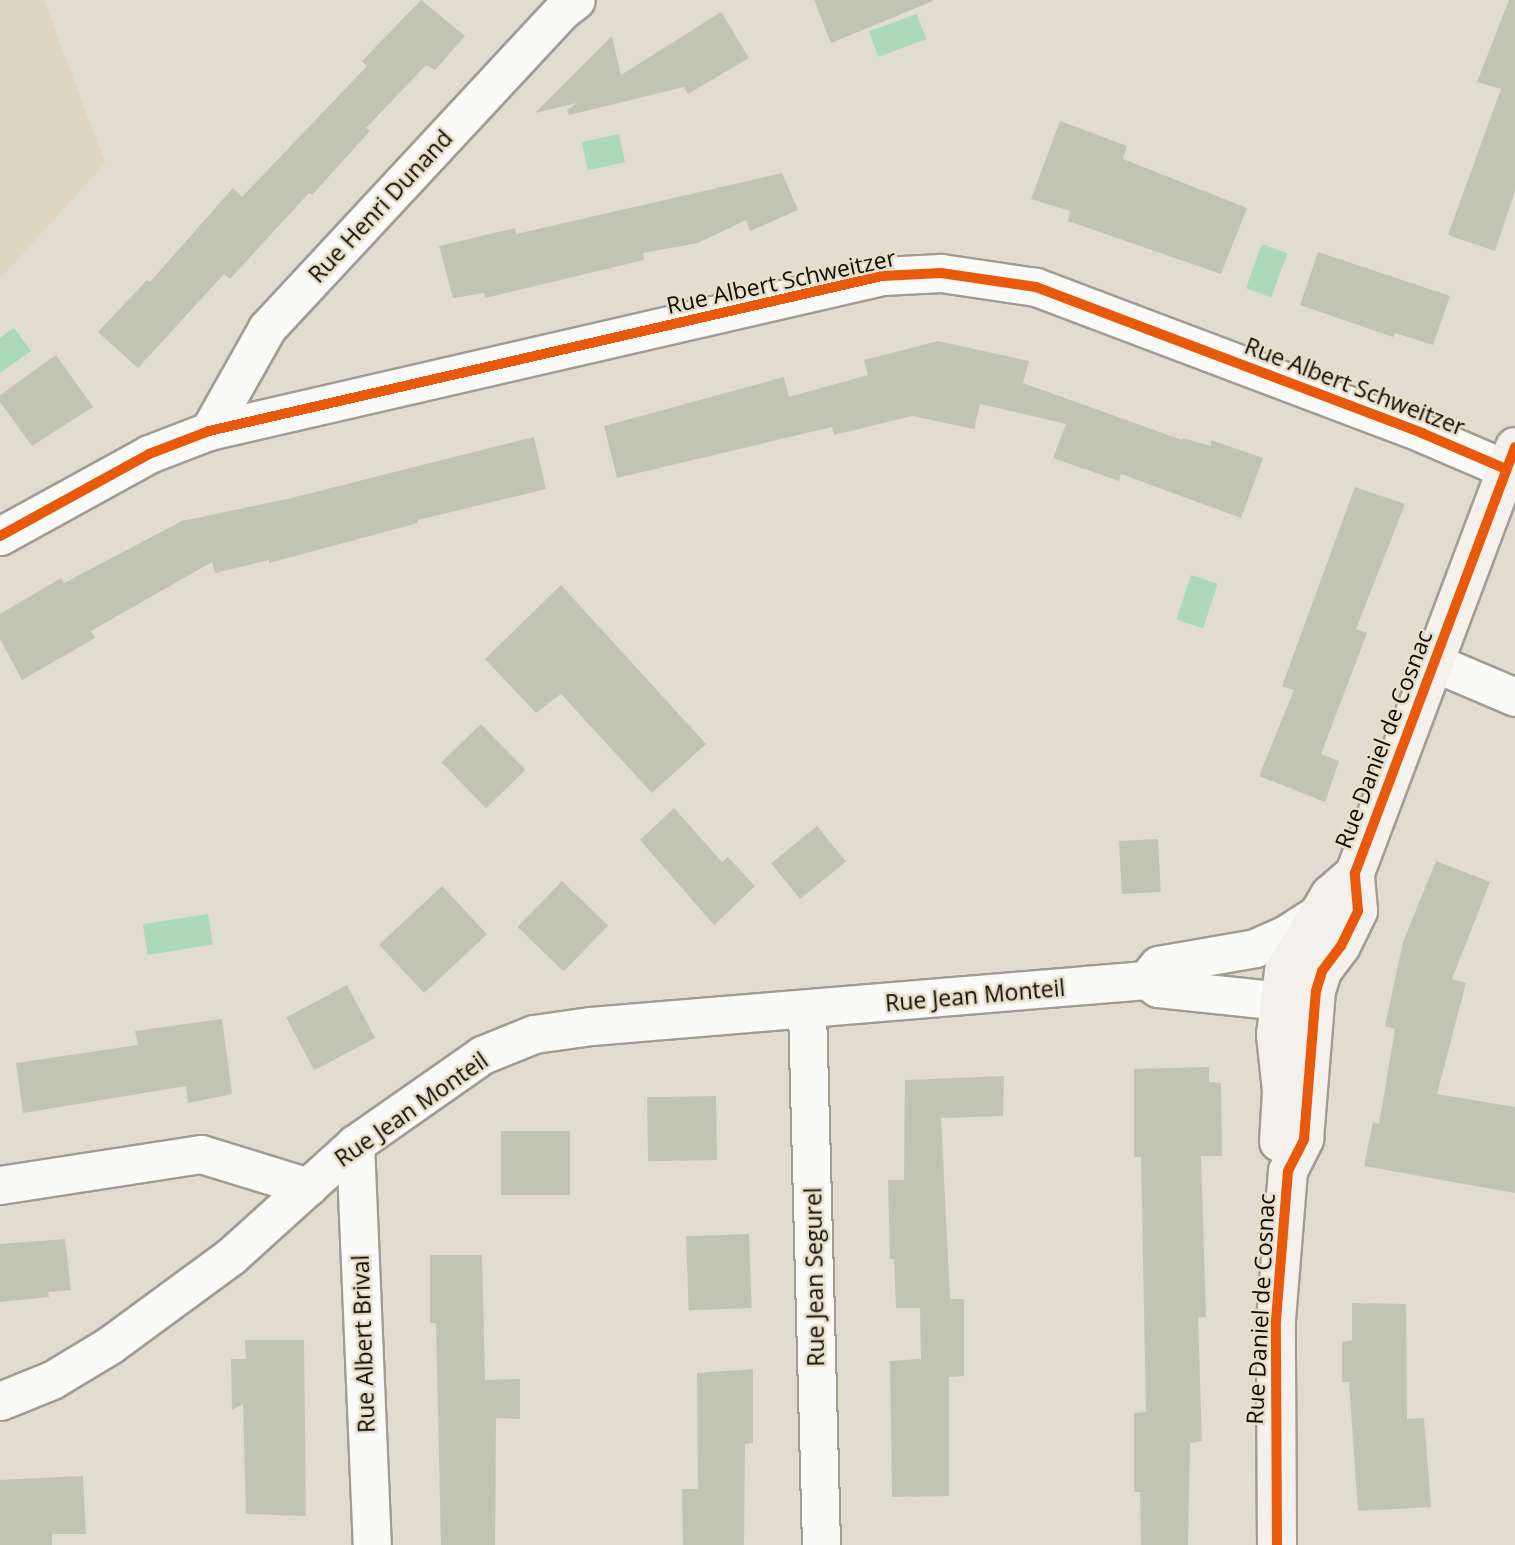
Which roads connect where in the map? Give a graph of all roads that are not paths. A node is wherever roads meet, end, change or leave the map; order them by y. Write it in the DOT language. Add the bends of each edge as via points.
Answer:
graph roads {
  1 [pos="576,0"];
  2 [pos="209,431"];
  3 [pos="1511,458"];
  4 [pos="0,536"];
  5 [pos="1434,663"];
  6 [pos="1515,696"];
  7 [pos="1355,873"];
  8 [pos="1322,911"];
  9 [pos="1146,980"];
  10 [pos="1298,1002"];
  11 [pos="807,1010"];
  12 [pos="355,1144"];
  13 [pos="0,1185"];
  14 [pos="307,1187"];
  15 [pos="0,1401"];
  16 [pos="372,1545"];
  17 [pos="821,1545"];
  18 [pos="1277,1545"];
  1 -- 2 [label="street, Rue Henri Dunand" via="267,328"];
  2 -- 3 [label="street, Rue Albert Schweitzer" via="882,276 941,273 1036,287 1422,433"];
  2 -- 4 [label="street, Rue Albert Schweitzer" via="149,454"];
  3 -- 5 [label="street, Rue Daniel de Cosnac"];
  5 -- 6 [label="street"];
  5 -- 7 [label="street, Rue Daniel de Cosnac"];
  7 -- 8 [label="street, Rue Daniel de Cosnac" via="1331,895"];
  7 -- 10 [label="street, Rue Daniel de Cosnac" via="1358,911 1341,946"];
  8 -- 9 [label="street, Rue Jean Monteil" via="1255,948 1158,965"];
  8 -- 10 [label="street, Rue Daniel de Cosnac" via="1284,972"];
  9 -- 10 [label="street, Rue Jean Monteil" via="1158,988"];
  9 -- 11 [label="street, Rue Jean Monteil"];
  10 -- 18 [label="street, Rue Daniel de Cosnac" via="1276,1035 1282,1091 1278,1138 1288,1171 1276,1320"];
  11 -- 12 [label="street, Rue Jean Monteil" via="534,1034 482,1055"];
  11 -- 17 [label="street, Rue Jean Segurel"];
  12 -- 14 [label="street, Rue Jean Monteil"];
  12 -- 16 [label="street, Rue Albert Brival"];
  13 -- 14 [label="street" via="201,1154"];
  14 -- 15 [label="street, Rue Jean Monteil" via="231,1256 110,1345 52,1380"];
}
